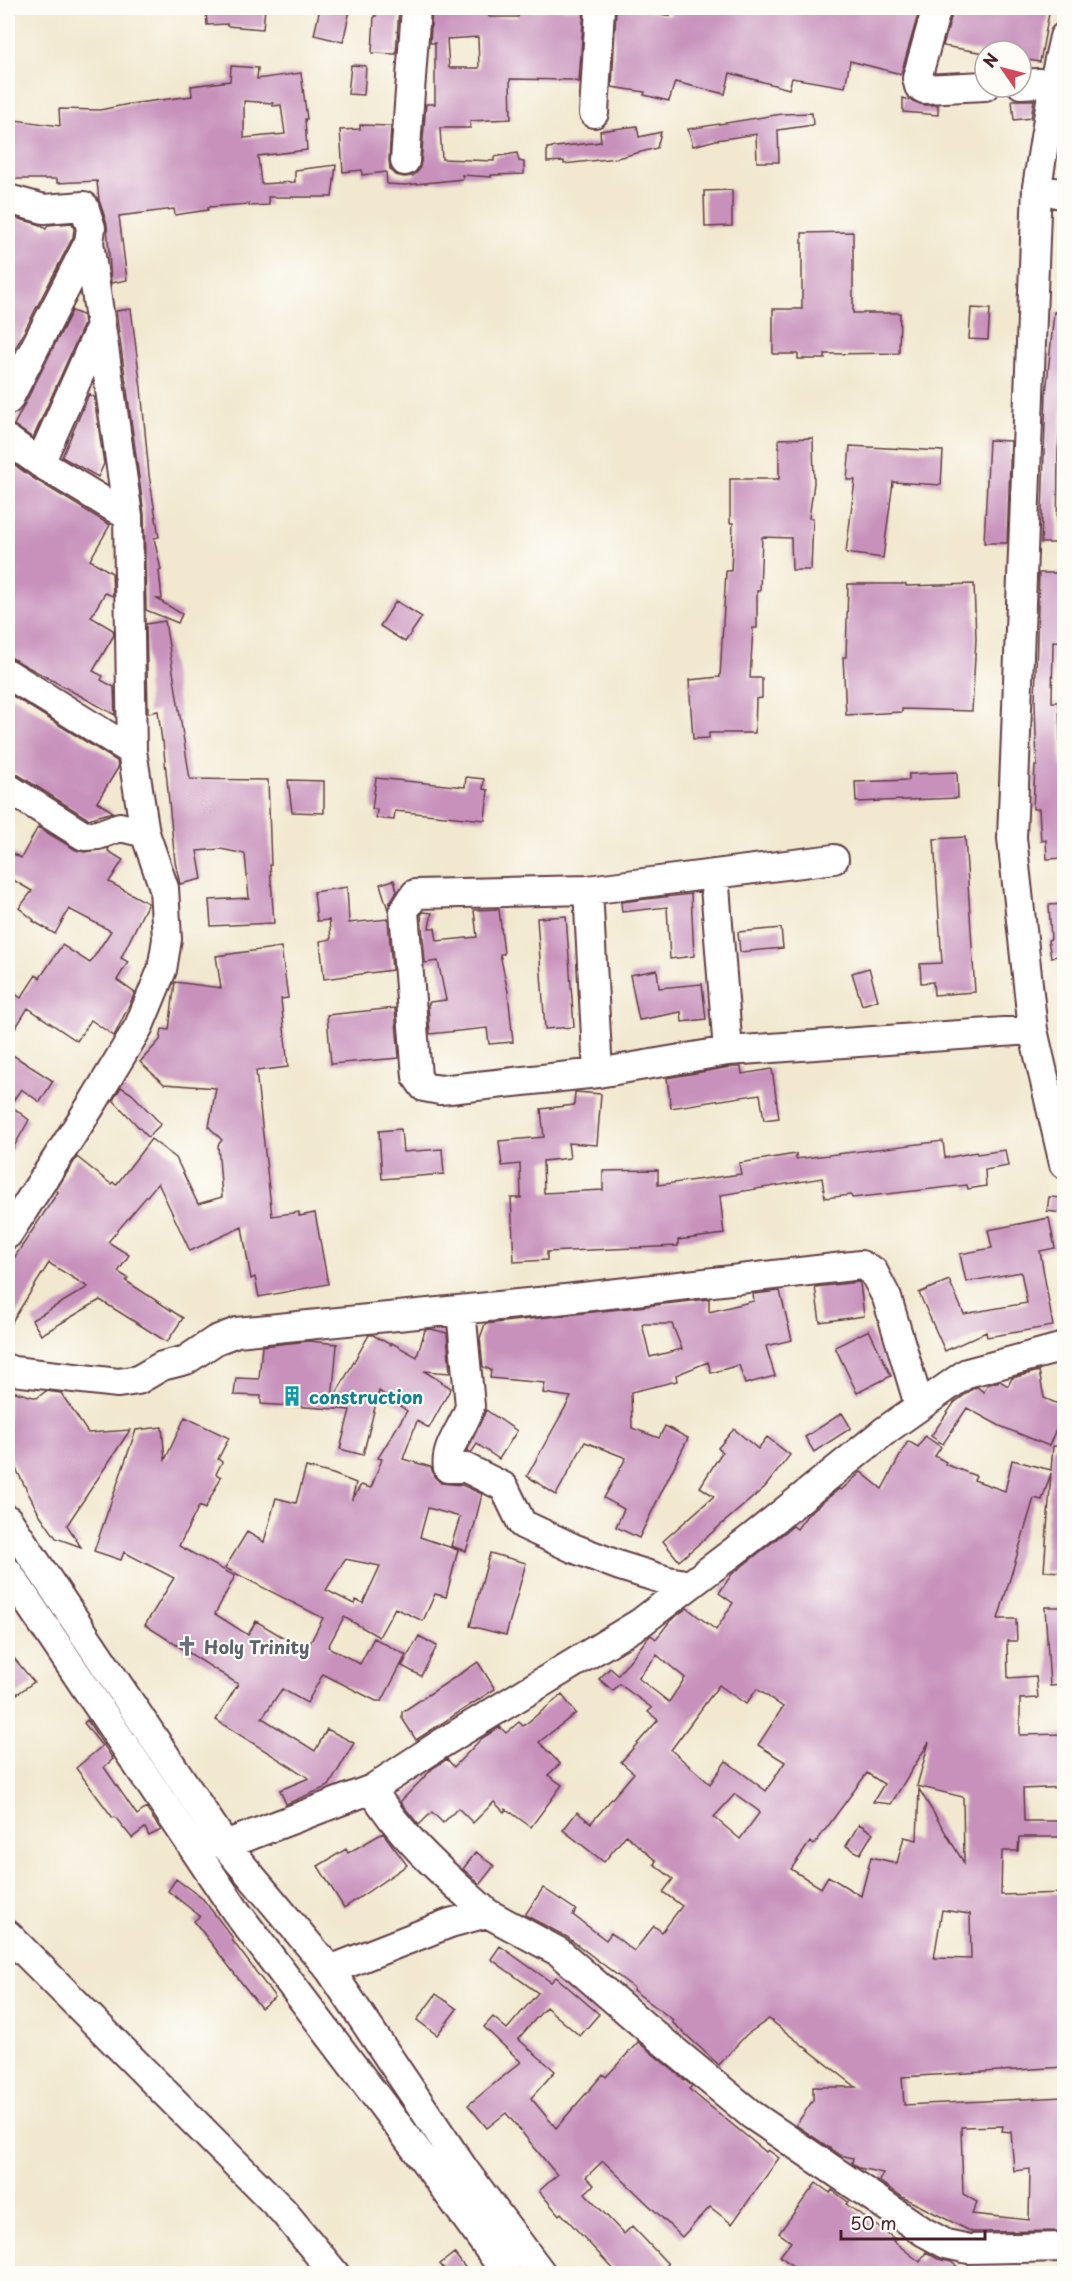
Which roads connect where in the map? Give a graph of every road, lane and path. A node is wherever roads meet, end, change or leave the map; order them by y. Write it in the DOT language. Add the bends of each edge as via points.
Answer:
graph roads {
  1 [pos="416,8"];
  2 [pos="600,8"];
  3 [pos="935,14"];
  4 [pos="1065,37"];
  5 [pos="1054,82"];
  6 [pos="1033,83"];
  7 [pos="973,87"];
  8 [pos="594,113"];
  9 [pos="405,160"];
  10 [pos="1037,187"];
  11 [pos="1065,195"];
  12 [pos="8,199"];
  13 [pos="89,243"];
  14 [pos="100,328"];
  15 [pos="8,400"];
  16 [pos="8,440"];
  17 [pos="40,463"];
  18 [pos="128,516"];
  19 [pos="8,674"];
  20 [pos="132,751"];
  21 [pos="8,788"];
  22 [pos="145,833"];
  23 [pos="834,859"];
  24 [pos="714,874"];
  25 [pos="588,890"];
  26 [pos="1033,1030"];
  27 [pos="728,1051"];
  28 [pos="598,1073"];
  29 [pos="1065,1164"];
  30 [pos="8,1234"];
  31 [pos="461,1310"];
  32 [pos="1065,1347"];
  33 [pos="8,1369"];
  34 [pos="919,1405"];
  35 [pos="8,1520"];
  36 [pos="8,1572"];
  37 [pos="690,1585"];
  38 [pos="372,1789"];
  39 [pos="225,1845"];
  40 [pos="487,1913"];
  41 [pos="8,1935"];
  42 [pos="330,1970"];
  43 [pos="1065,2247"];
  44 [pos="335,2274"];
  45 [pos="507,2274"];
  46 [pos="542,2274"];
  1 -- 9 [label="street"];
  2 -- 8 [label="street"];
  3 -- 7 [label="street" via="917,78 919,86"];
  4 -- 5 [label="street"];
  5 -- 6 [label="street"];
  5 -- 10 [label="street"];
  10 -- 11 [label="street"];
  10 -- 26 [label="street" via="1012,838"];
  12 -- 13 [label="street" via="44,209 84,206 92,228"];
  13 -- 14 [label="street"];
  13 -- 15 [label="street"];
  14 -- 17 [label="street"];
  14 -- 18 [label="street"];
  16 -- 17 [label="street"];
  17 -- 18 [label="street"];
  18 -- 20 [label="street"];
  19 -- 20 [label="street"];
  20 -- 22 [label="street"];
  21 -- 22 [label="street" via="84,836 120,827"];
  22 -- 30 [label="street" via="164,888 167,939 162,970 139,1026"];
  23 -- 24 [label="street"];
  24 -- 25 [label="street"];
  24 -- 27 [label="street"];
  25 -- 28 [label="street"];
  25 -- 28 [label="street" via="415,894 404,911 417,1077 424,1087 440,1090"];
  26 -- 27 [label="street"];
  26 -- 29 [label="street"];
  27 -- 28 [label="street"];
  31 -- 33 [label="street" via="237,1332 216,1340 186,1360 162,1366 138,1380 118,1383"];
  31 -- 34 [label="street" via="861,1265 873,1270 886,1298"];
  31 -- 37 [label="street" via="470,1406 446,1460 448,1468 466,1468 504,1487 522,1524 532,1529 620,1566"];
  32 -- 34 [label="street" via="967,1373"];
  34 -- 37 [label="street"];
  35 -- 39 [label="street"];
  36 -- 45 [label="street" via="234,1911"];
  37 -- 38 [label="street" via="639,1623"];
  38 -- 39 [label="street"];
  38 -- 40 [label="street" via="387,1814 434,1866"];
  39 -- 42 [label="street"];
  40 -- 42 [label="street" via="450,1923"];
  40 -- 43 [label="street" via="559,1952 752,2115 924,2232 946,2244 969,2249"];
  41 -- 44 [label="street" via="283,2211"];
  42 -- 46 [label="street" via="465,2171"];
}
